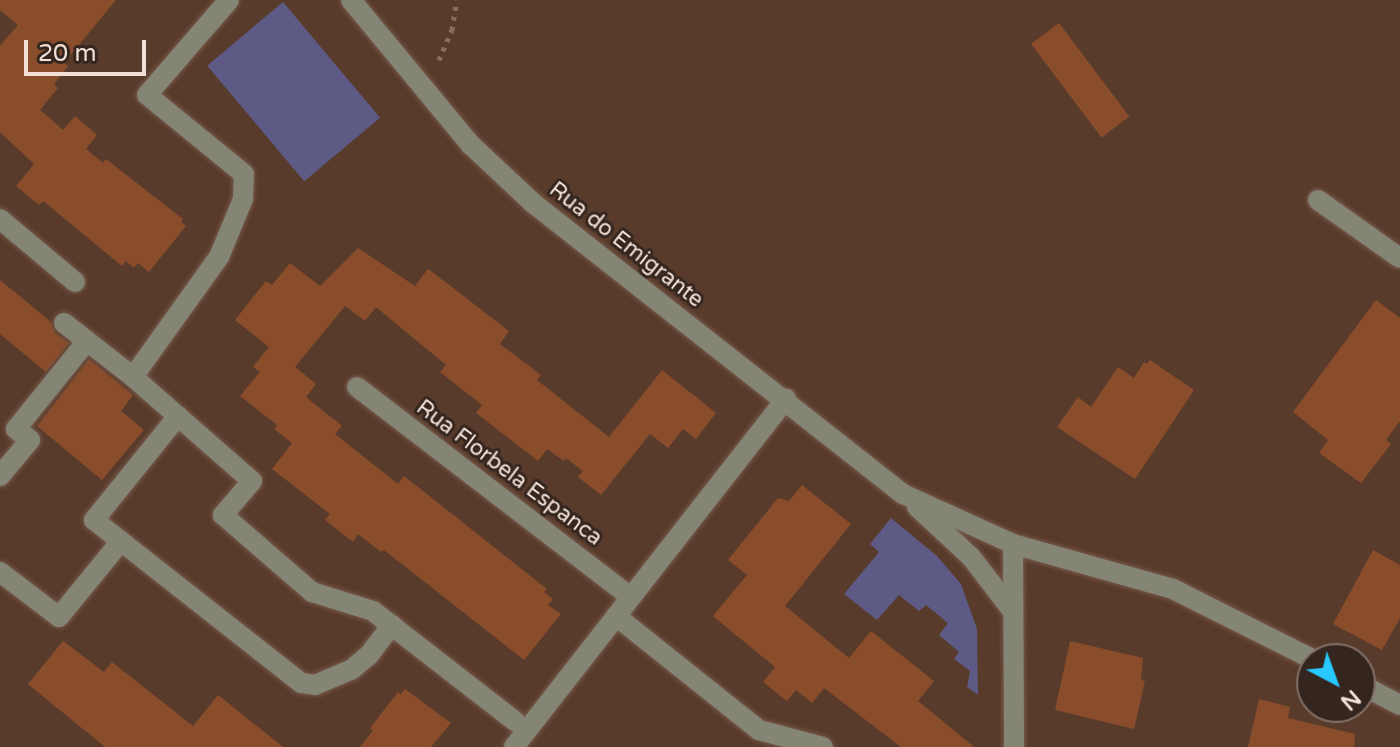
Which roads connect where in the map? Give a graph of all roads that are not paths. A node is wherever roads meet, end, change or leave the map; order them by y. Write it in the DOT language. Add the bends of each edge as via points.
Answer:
graph roads {
  1 [pos="229,0"];
  2 [pos="351,0"];
  3 [pos="1318,200"];
  4 [pos="0,219"];
  5 [pos="1400,258"];
  6 [pos="75,282"];
  7 [pos="64,323"];
  8 [pos="87,341"];
  9 [pos="133,377"];
  10 [pos="357,387"];
  11 [pos="786,399"];
  12 [pos="178,416"];
  13 [pos="0,476"];
  14 [pos="903,494"];
  15 [pos="121,541"];
  16 [pos="1013,544"];
  17 [pos="0,572"];
  18 [pos="631,597"];
  19 [pos="1012,610"];
  20 [pos="616,616"];
  21 [pos="392,625"];
  22 [pos="1296,651"];
  23 [pos="1376,692"];
  24 [pos="1400,705"];
  25 [pos="515,721"];
  26 [pos="514,747"];
  27 [pos="823,747"];
  28 [pos="1014,747"];
  1 -- 9 [label="street" via="147,95 244,174 243,199 219,257"];
  2 -- 11 [label="street, Rua do Emigrante" via="471,145 533,203"];
  3 -- 5 [label="street"];
  4 -- 6 [label="street"];
  7 -- 8 [label="street"];
  8 -- 9 [label="street"];
  8 -- 13 [label="street" via="16,429 30,440"];
  9 -- 12 [label="street"];
  10 -- 18 [label="street, Rua Florbela Espanca"];
  11 -- 14 [label="street, Rua do Emigrante"];
  11 -- 18 [label="street"];
  12 -- 15 [label="street" via="94,520"];
  12 -- 21 [label="street" via="252,481 223,515 312,592 361,606"];
  14 -- 16 [label="street, Rua do Emigrante"];
  14 -- 19 [label="street, Rua do Emigrante" via="971,557"];
  15 -- 17 [label="street" via="59,617"];
  15 -- 21 [label="street" via="301,683 315,685 351,670"];
  16 -- 19 [label="street"];
  16 -- 22 [label="street, Rua do Emigrante" via="1173,589"];
  18 -- 20 [label="street"];
  19 -- 28 [label="street"];
  20 -- 26 [label="street"];
  20 -- 27 [label="street" via="759,730"];
  21 -- 25 [label="street"];
  23 -- 24 [label="street"];
}
